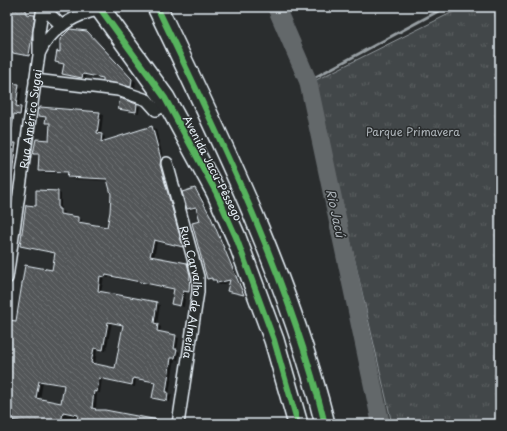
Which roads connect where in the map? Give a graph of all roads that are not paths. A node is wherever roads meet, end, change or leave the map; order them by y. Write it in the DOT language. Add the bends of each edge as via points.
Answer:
graph roads {
  1 [pos="43,7"];
  2 [pos="157,7"];
  3 [pos="104,8"];
  4 [pos="62,26"];
  5 [pos="39,55"];
  6 [pos="35,80"];
  7 [pos="167,103"];
  8 [pos="168,163"];
  9 [pos="7,278"];
  10 [pos="178,424"];
  11 [pos="298,424"];
  12 [pos="326,424"];
  1 -- 4 [label="street, Rua Américo Sugai"];
  1 -- 5 [label="street, Rua Américo Sugai"];
  2 -- 12 [label="highway, Avenida Jacu-Pêssego" via="258,225 297,327"];
  3 -- 4 [label="street, Rua Américo Sugai" via="82,15"];
  3 -- 7 [label="highway, Avenida Jacu-Pêssego"];
  4 -- 5 [label="street, Rua Américo Sugai" via="45,41"];
  5 -- 6 [label="street, Rua Américo Sugai"];
  6 -- 7 [label="street" via="118,90 147,100 156,110"];
  6 -- 9 [label="street, Rua Américo Sugai"];
  7 -- 11 [label="highway, Avenida Jacu-Pêssego" via="216,192 236,237 274,340"];
  8 -- 10 [label="street, Rua Carvalho de Almeida" via="198,277 198,292"];
}
